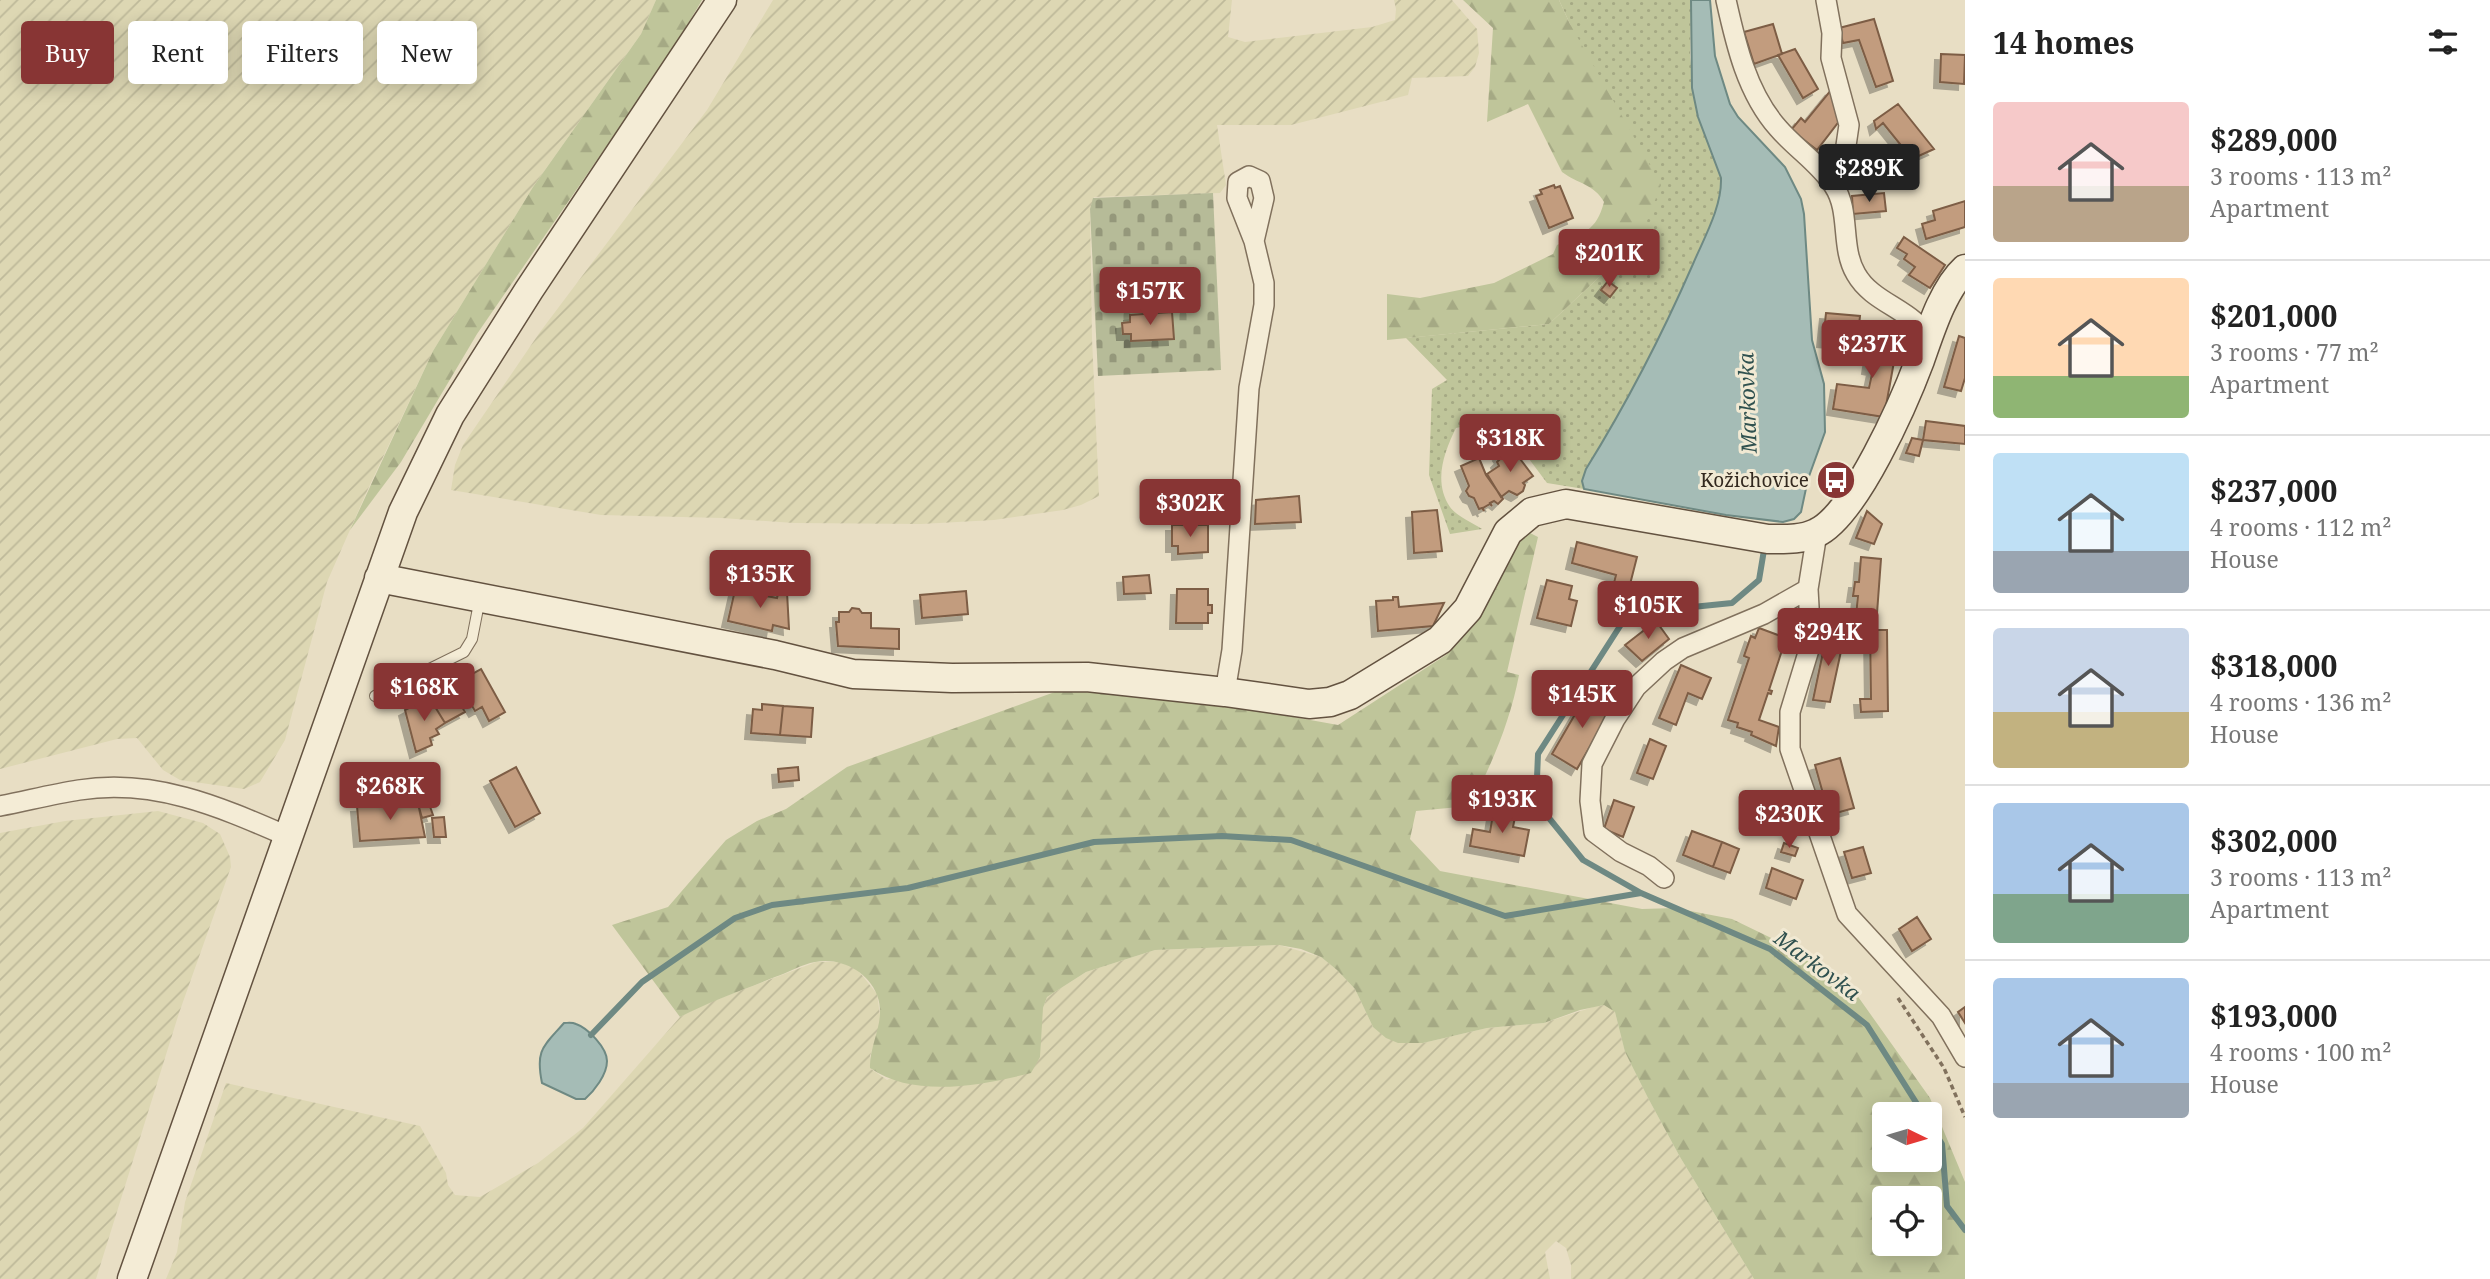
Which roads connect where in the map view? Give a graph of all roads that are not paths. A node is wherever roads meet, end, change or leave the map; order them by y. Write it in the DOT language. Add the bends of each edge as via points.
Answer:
graph roads {
  1 [pos="722,0"];
  2 [pos="1726,0"];
  3 [pos="1826,0"];
  4 [pos="1835,186"];
  5 [pos="1254,241"];
  6 [pos="1965,269"];
  7 [pos="1928,337"];
  8 [pos="1817,533"];
  9 [pos="379,578"];
  10 [pos="1808,589"];
  11 [pos="480,598"];
  12 [pos="1226,692"];
  13 [pos="375,696"];
  14 [pos="0,806"];
  15 [pos="287,836"];
  16 [pos="1664,878"];
  17 [pos="1965,1057"];
  18 [pos="132,1279"];
  1 -- 9 [label="street" via="450,415 403,512"];
  2 -- 4 [label="street" via="1753,90 1777,127"];
  3 -- 4 [label="street" via="1832,33 1830,58 1849,125"];
  4 -- 7 [label="street" via="1855,273 1872,293"];
  5 -- 12 [label="street" via="1264,305 1249,388"];
  6 -- 7 [label="street" via="1957,276"];
  7 -- 8 [label="street" via="1910,388 1856,493 1838,517"];
  8 -- 10 [label="street"];
  8 -- 12 [label="street" via="1768,539 1566,504 1532,512 1508,532 1468,609 1440,640 1350,695 1309,704"];
  9 -- 11 [label="street"];
  9 -- 15 [label="street"];
  10 -- 16 [label="street" via="1664,661 1636,687 1592,764 1594,832"];
  10 -- 17 [label="street" via="1811,643 1790,712 1790,748 1847,914 1941,1016"];
  11 -- 12 [label="street" via="853,674 1087,677"];
  11 -- 13 [label="lane" via="472,639 464,652"];
  14 -- 15 [label="street" via="81,789 159,791 212,804"];
  15 -- 18 [label="street"];
}
